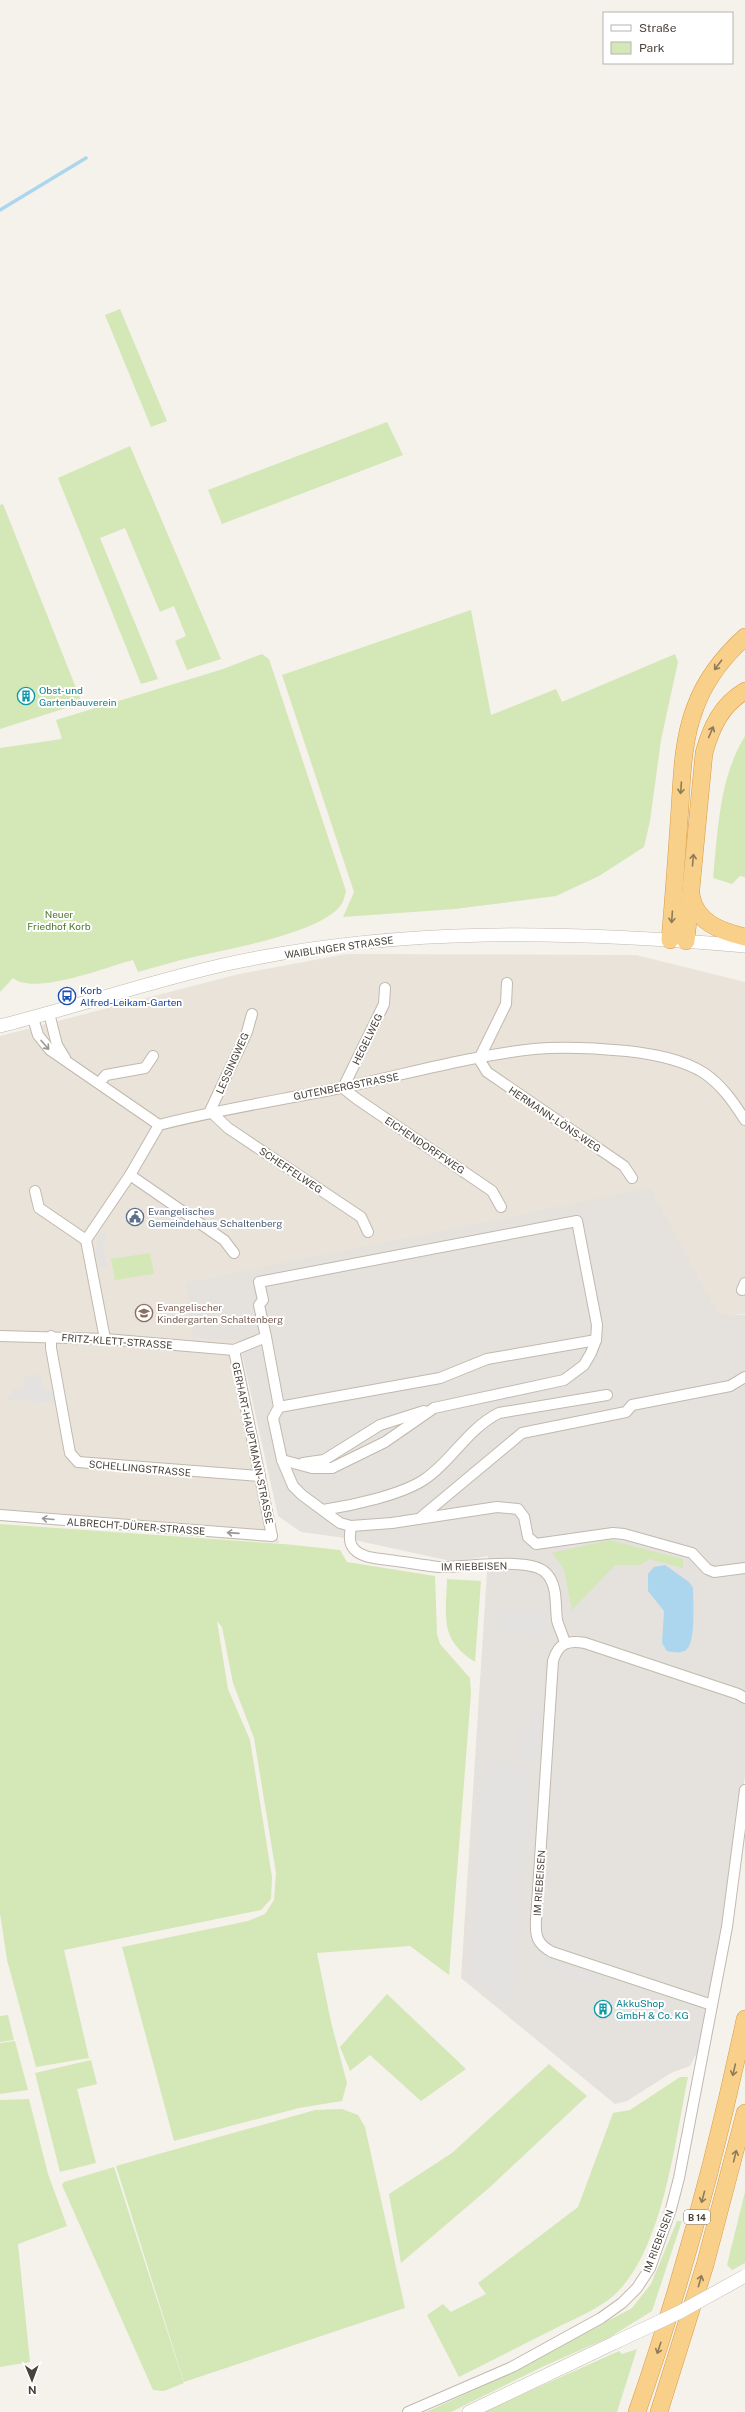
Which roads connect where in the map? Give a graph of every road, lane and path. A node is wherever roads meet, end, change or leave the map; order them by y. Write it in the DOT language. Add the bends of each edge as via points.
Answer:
graph roads {
  1 [pos="745,637"];
  2 [pos="745,691"];
  3 [pos="690,889"];
  4 [pos="745,937"];
  5 [pos="678,940"];
  6 [pos="745,946"];
  7 [pos="507,983"];
  8 [pos="385,988"];
  9 [pos="49,1013"];
  10 [pos="252,1014"];
  11 [pos="33,1018"];
  12 [pos="0,1026"];
  13 [pos="152,1056"];
  14 [pos="479,1059"];
  15 [pos="69,1063"];
  16 [pos="99,1083"];
  17 [pos="343,1088"];
  18 [pos="210,1111"];
  19 [pos="745,1120"];
  20 [pos="158,1125"];
  21 [pos="130,1175"];
  22 [pos="632,1178"];
  23 [pos="36,1191"];
  24 [pos="501,1207"];
  25 [pos="368,1232"];
  26 [pos="86,1240"];
  27 [pos="234,1253"];
  28 [pos="0,1336"];
  29 [pos="51,1336"];
  30 [pos="266,1337"];
  31 [pos="106,1339"];
  32 [pos="596,1340"];
  33 [pos="234,1350"];
  34 [pos="745,1377"];
  35 [pos="607,1395"];
  36 [pos="279,1407"];
  37 [pos="434,1408"];
  38 [pos="282,1460"];
  39 [pos="296,1463"];
  40 [pos="260,1476"];
  41 [pos="323,1510"];
  42 [pos="0,1515"];
  43 [pos="420,1518"];
  44 [pos="351,1526"];
  45 [pos="272,1536"];
  46 [pos="745,1568"];
  47 [pos="565,1643"];
  48 [pos="745,1698"];
  49 [pos="745,1790"];
  50 [pos="712,2005"];
  51 [pos="745,2019"];
  52 [pos="745,2113"];
  53 [pos="745,2276"];
  54 [pos="408,2412"];
  55 [pos="469,2412"];
  56 [pos="637,2412"];
  57 [pos="659,2412"];
  1 -- 5 [label="highway, one-way" via="731,649 708,679 690,724 682,772"];
  3 -- 2 [label="highway, one-way" via="704,753 718,717"];
  3 -- 4 [label="highway" via="695,907 706,922 723,932"];
  3 -- 5 [label="highway"];
  5 -- 6 [label="street, WAIBLINGER STRASSE"];
  5 -- 9 [label="street, WAIBLINGER STRASSE" via="526,933 369,941 227,964"];
  7 -- 14 [label="street" via="506,1004"];
  8 -- 17 [label="street, HEGELWEG" via="384,1004"];
  9 -- 11 [label="street, WAIBLINGER STRASSE"];
  9 -- 15 [label="street" via="57,1045"];
  10 -- 18 [label="street, LESSINGWEG" via="247,1032"];
  11 -- 12 [label="street, WAIBLINGER STRASSE"];
  11 -- 15 [label="street, one-way" via="43,1043"];
  13 -- 16 [label="street" via="145,1068 106,1075"];
  14 -- 17 [label="street, GUTENBERGSTRASSE"];
  14 -- 19 [label="street, GUTENBERGSTRASSE" via="533,1049 563,1048 646,1053 672,1060 704,1074 725,1092"];
  14 -- 22 [label="street, HERMANN-LÖNS-WEG" via="487,1072 624,1166"];
  15 -- 16 [label="street"];
  16 -- 20 [label="street"];
  17 -- 18 [label="street, GUTENBERGSTRASSE"];
  17 -- 24 [label="street, EICHENDORFFWEG" via="492,1191"];
  18 -- 20 [label="street, GUTENBERGSTRASSE"];
  18 -- 25 [label="street, SCHEFFELWEG" via="228,1128 361,1217"];
  20 -- 21 [label="street"];
  21 -- 26 [label="street"];
  21 -- 27 [label="street" via="224,1240"];
  23 -- 26 [label="street" via="39,1208"];
  26 -- 31 [label="street"];
  28 -- 29 [label="street, FRITZ-KLETT-STRASSE"];
  29 -- 31 [label="street, FRITZ-KLETT-STRASSE"];
  29 -- 40 [label="street, SCHELLINGSTRASSE" via="70,1453 78,1462"];
  30 -- 32 [label="street" via="259,1305 263,1300 259,1282 576,1221 597,1325"];
  30 -- 33 [label="street"];
  30 -- 36 [label="street"];
  31 -- 33 [label="street, FRITZ-KLETT-STRASSE"];
  32 -- 36 [label="street" via="487,1359 440,1378"];
  32 -- 37 [label="street" via="592,1353 584,1365 564,1380"];
  33 -- 40 [label="street, GERHART-HAUPTMANN-STRASSE"];
  34 -- 43 [label="street" via="730,1386 632,1406 626,1412 522,1433"];
  35 -- 41 [label="street" via="500,1413 484,1420 419,1483 364,1501"];
  36 -- 38 [label="street" via="273,1418"];
  37 -- 39 [label="street" via="380,1425 324,1460"];
  37 -- 39 [label="street" via="385,1442 332,1468 312,1468"];
  38 -- 39 [label="street"];
  38 -- 41 [label="street" via="293,1486"];
  40 -- 45 [label="street, GERHART-HAUPTMANN-STRASSE"];
  41 -- 44 [label="street" via="340,1523"];
  45 -- 42 [label="street, ALBRECHT-DÜRER-STRASSE, one-way"];
  43 -- 44 [label="street"];
  43 -- 46 [label="street" via="497,1507 518,1509 524,1517 528,1537 536,1544 613,1533 624,1534 692,1553 707,1569 714,1572"];
  44 -- 47 [label="street, IM RIEBEISEN" via="349,1540 359,1554 440,1567 521,1565 546,1572 556,1598 557,1621"];
  47 -- 48 [label="street" via="585,1643"];
  47 -- 50 [label="street, IM RIEBEISEN" via="555,1653 552,1673 536,1920 537,1940 541,1946 552,1952"];
  49 -- 50 [label="street, IM RIEBEISEN" via="736,1870"];
  50 -- 54 [label="street, IM RIEBEISEN" via="675,2194 650,2268 637,2288 601,2318 512,2366"];
  51 -- 56 [label="highway, B 14, one-way" via="702,2199 665,2330"];
  57 -- 52 [label="highway, B 14, one-way" via="703,2273"];
  53 -- 55 [label="street, bridge" via="680,2312"];
}
